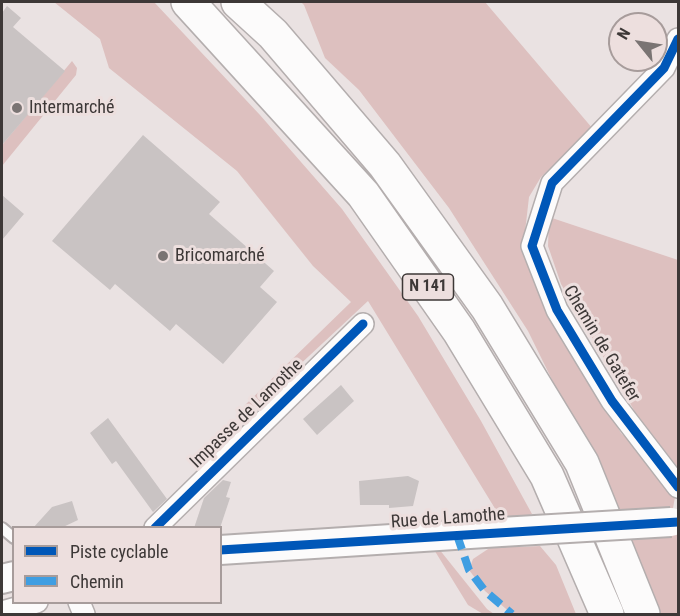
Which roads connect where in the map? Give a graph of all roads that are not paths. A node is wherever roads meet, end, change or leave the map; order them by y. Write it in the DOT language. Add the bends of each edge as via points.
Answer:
graph roads {
  1 [pos="188,2"];
  2 [pos="237,2"];
  3 [pos="678,39"];
  4 [pos="363,324"];
  5 [pos="678,487"];
  6 [pos="675,522"];
  7 [pos="157,526"];
  8 [pos="222,550"];
  9 [pos="34,604"];
  10 [pos="2,612"];
  11 [pos="607,615"];
  12 [pos="643,615"];
  1 -- 11 [label="highway, N 141" via="363,194 459,331 547,476"];
  2 -- 12 [label="highway, N 141" via="273,34 385,165 487,308 582,464"];
  3 -- 5 [label="street, Chemin de Gatefer" via="664,68 552,183 532,246 558,310 612,401"];
  4 -- 7 [label="street, Impasse de Lamothe"];
  6 -- 8 [label="street, Rue de Lamothe, bridge"];
  9 -- 10 [label="street"];
}
